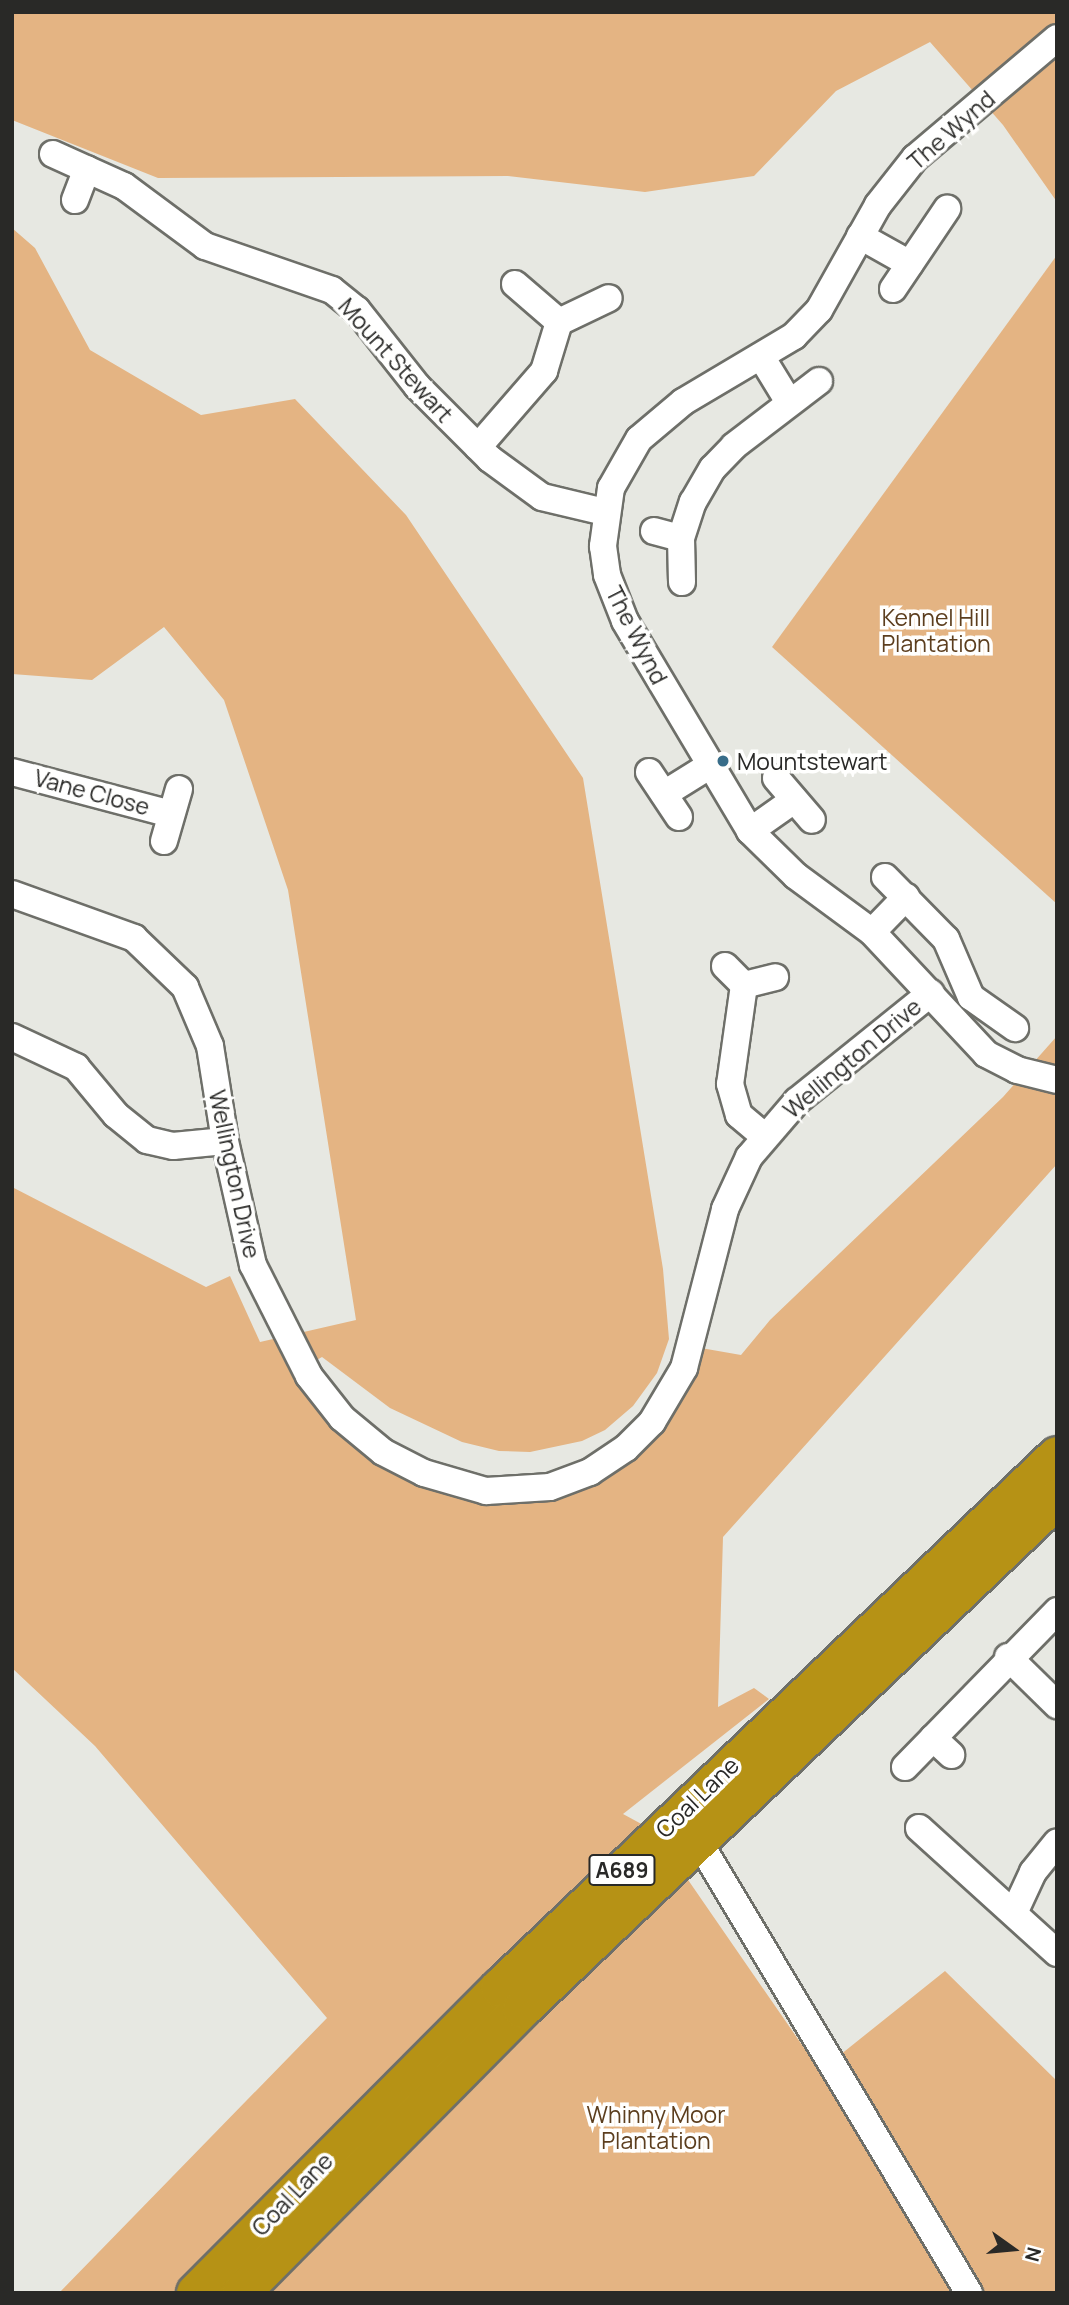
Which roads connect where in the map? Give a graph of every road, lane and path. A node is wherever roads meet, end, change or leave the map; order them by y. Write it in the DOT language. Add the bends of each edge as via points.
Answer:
graph roads {
  1 [pos="1057,37"];
  2 [pos="53,154"];
  3 [pos="87,169"];
  4 [pos="75,200"];
  5 [pos="947,209"];
  6 [pos="860,236"];
  7 [pos="910,264"];
  8 [pos="515,284"];
  9 [pos="893,289"];
  10 [pos="610,298"];
  11 [pos="559,322"];
  12 [pos="762,358"];
  13 [pos="818,381"];
  14 [pos="789,402"];
  15 [pos="478,447"];
  16 [pos="605,512"];
  17 [pos="654,531"];
  18 [pos="681,538"];
  19 [pos="682,582"];
  20 [pos="709,766"];
  21 [pos="12,772"];
  22 [pos="649,772"];
  23 [pos="776,778"];
  24 [pos="179,789"];
  25 [pos="664,794"];
  26 [pos="794,800"];
  27 [pos="171,814"];
  28 [pos="680,817"];
  29 [pos="812,820"];
  30 [pos="750,831"];
  31 [pos="164,841"];
  32 [pos="885,877"];
  33 [pos="12,894"];
  34 [pos="906,897"];
  35 [pos="872,932"];
  36 [pos="725,966"];
  37 [pos="775,977"];
  38 [pos="744,985"];
  39 [pos="931,993"];
  40 [pos="1016,1028"];
  41 [pos="12,1037"];
  42 [pos="1057,1080"];
  43 [pos="764,1136"];
  44 [pos="225,1141"];
  45 [pos="1057,1455"];
  46 [pos="1057,1499"];
  47 [pos="1057,1611"];
  48 [pos="1008,1657"];
  49 [pos="1057,1705"];
  50 [pos="905,1767"];
  51 [pos="919,1828"];
  52 [pos="699,1842"];
  53 [pos="1057,1842"];
  54 [pos="1014,1913"];
  55 [pos="1057,1953"];
  56 [pos="196,2293"];
  57 [pos="241,2293"];
  58 [pos="969,2293"];
  1 -- 6 [label="street, The Wynd" via="915,158"];
  2 -- 3 [label="street, Mount Stewart"];
  3 -- 4 [label="street"];
  3 -- 15 [label="street, Mount Stewart" via="131,190 205,246 332,290 357,310 417,386"];
  5 -- 7 [label="street"];
  6 -- 7 [label="street"];
  6 -- 12 [label="street, The Wynd" via="819,310 794,336"];
  7 -- 9 [label="street"];
  8 -- 11 [label="street"];
  10 -- 11 [label="street"];
  11 -- 15 [label="street" via="544,371"];
  12 -- 14 [label="street"];
  12 -- 16 [label="street, The Wynd" via="660,417 621,465"];
  13 -- 14 [label="street"];
  14 -- 18 [label="street" via="718,462 693,502"];
  15 -- 16 [label="street, Mount Stewart" via="542,497"];
  16 -- 20 [label="street, The Wynd" via="603,546 615,600"];
  17 -- 18 [label="street"];
  18 -- 19 [label="street"];
  20 -- 25 [label="street"];
  20 -- 30 [label="street, The Wynd"];
  21 -- 27 [label="street, Vane Close"];
  22 -- 25 [label="street"];
  23 -- 26 [label="street"];
  24 -- 27 [label="street, Vane Close"];
  25 -- 28 [label="street"];
  26 -- 29 [label="street"];
  26 -- 30 [label="street"];
  27 -- 31 [label="street, Vane Close"];
  30 -- 35 [label="street, The Wynd" via="796,876"];
  32 -- 34 [label="street"];
  33 -- 44 [label="street, Wellington Drive" via="119,930 169,967 205,1025"];
  34 -- 35 [label="street"];
  34 -- 40 [label="street" via="946,939 971,997"];
  35 -- 39 [label="street, The Wynd"];
  36 -- 38 [label="street"];
  37 -- 38 [label="street"];
  38 -- 43 [label="street" via="730,1084 739,1115"];
  39 -- 42 [label="street, The Wynd" via="986,1054 1017,1070"];
  39 -- 43 [label="street, Wellington Drive" via="797,1101"];
  41 -- 44 [label="street" via="86,1075 116,1115 146,1140 173,1146"];
  43 -- 44 [label="street, Wellington Drive" via="725,1209 684,1368 652,1422 626,1448 590,1472 550,1487 512,1492 459,1486 383,1452 342,1418 316,1387 253,1265"];
  45 -- 56 [label="highway, Coal Lane / A689" via="570,1920"];
  46 -- 52 [label="highway, Coal Lane / A689"];
  47 -- 48 [label="street"];
  48 -- 49 [label="street"];
  48 -- 50 [label="street" via="942,1747"];
  51 -- 54 [label="street"];
  52 -- 57 [label="highway, Coal Lane / A689" via="513,2019"];
  52 -- 58 [label="street"];
  53 -- 54 [label="street" via="1033,1872"];
  54 -- 55 [label="street"];
}
